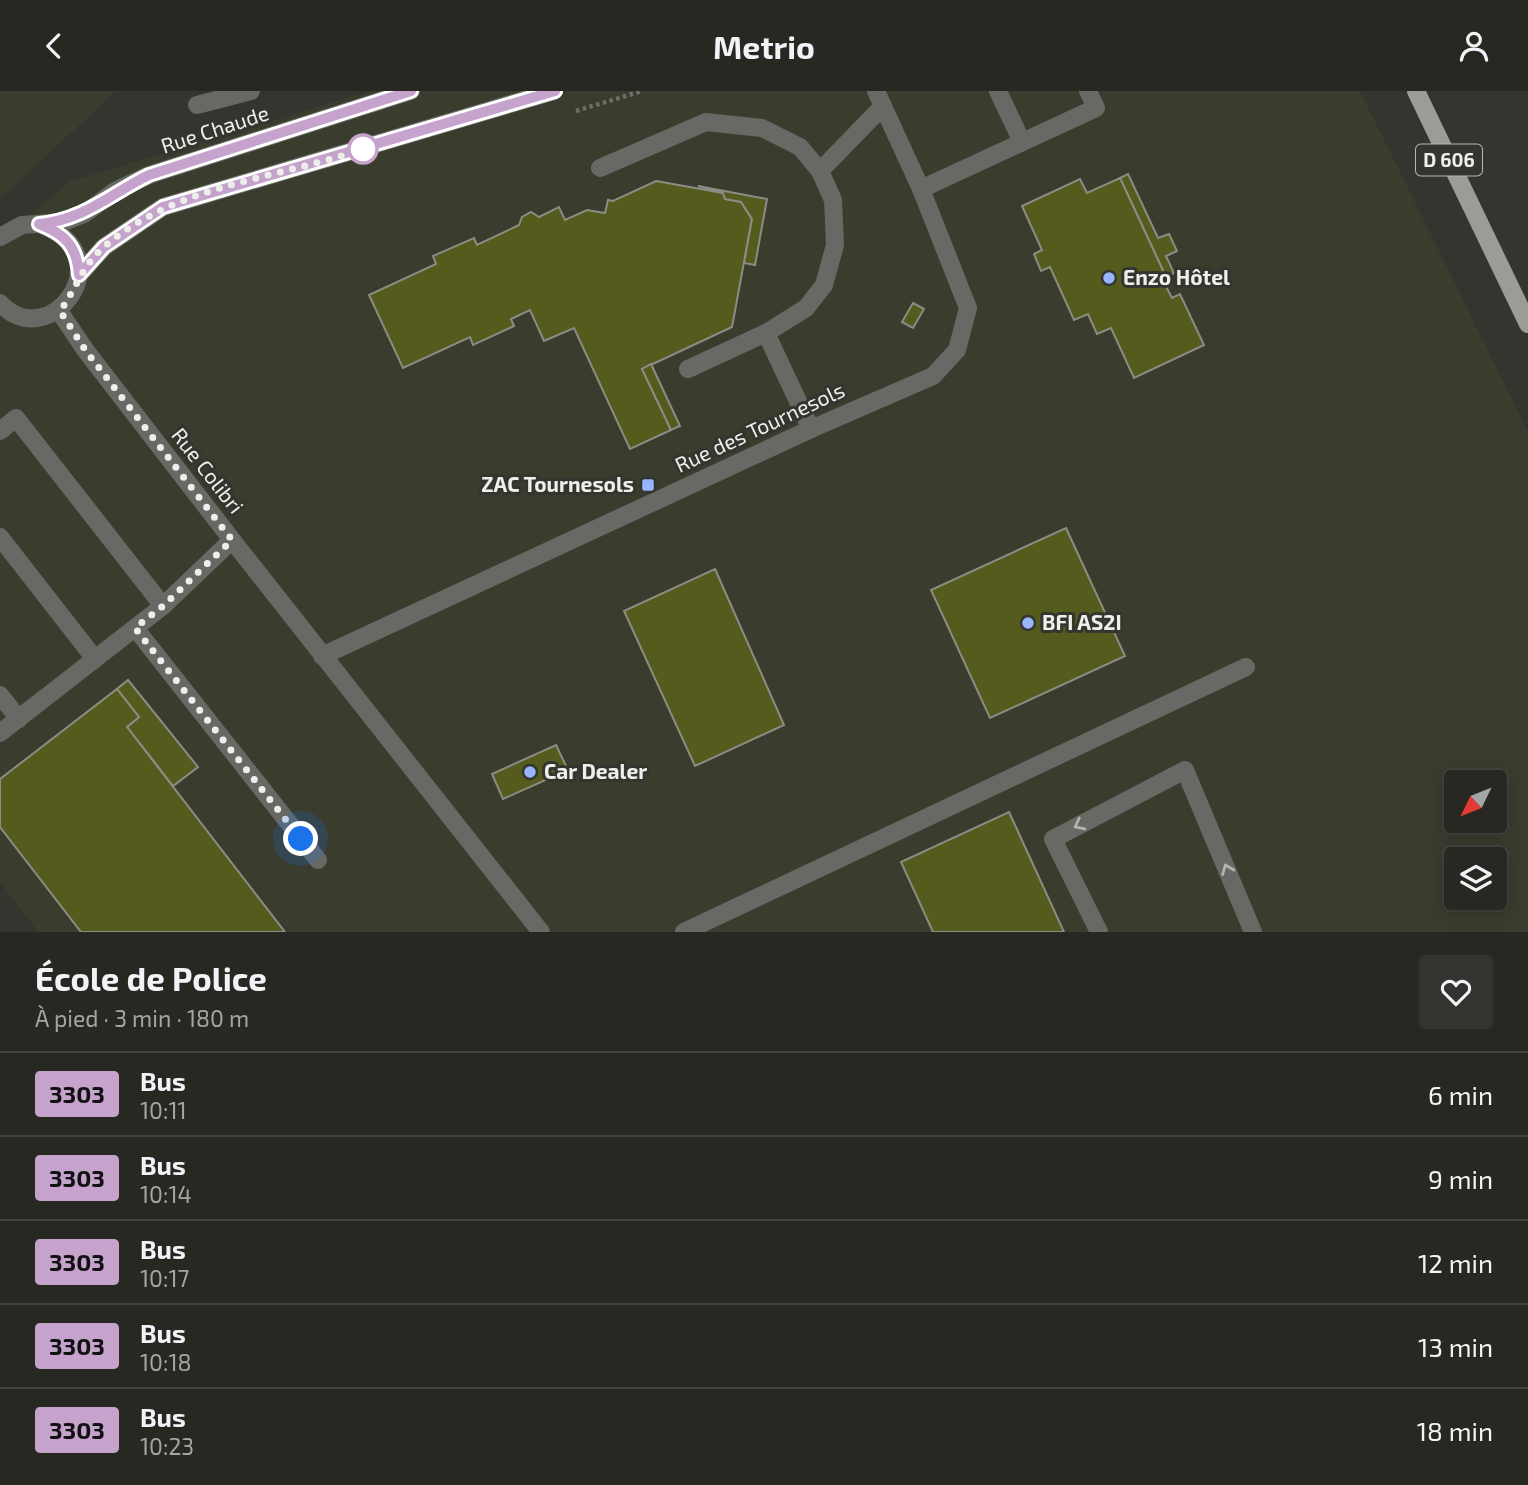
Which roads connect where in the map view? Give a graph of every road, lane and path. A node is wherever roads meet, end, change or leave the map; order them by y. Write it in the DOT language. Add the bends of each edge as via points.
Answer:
graph roads {
  1 [pos="251,91"];
  2 [pos="411,91"];
  3 [pos="554,91"];
  4 [pos="998,91"];
  5 [pos="1088,91"];
  6 [pos="1416,91"];
  7 [pos="880,98"];
  8 [pos="197,105"];
  9 [pos="1022,142"];
  10 [pos="600,168"];
  11 [pos="820,170"];
  12 [pos="921,189"];
  13 [pos="39,224"];
  14 [pos="0,237"];
  15 [pos="79,275"];
  16 [pos="0,303"];
  17 [pos="60,311"];
  18 [pos="1528,324"];
  19 [pos="766,333"];
  20 [pos="688,369"];
  21 [pos="811,429"];
  22 [pos="0,431"];
  23 [pos="0,537"];
  24 [pos="232,540"];
  25 [pos="163,606"];
  26 [pos="135,628"];
  27 [pos="322,656"];
  28 [pos="95,659"];
  29 [pos="1246,667"];
  30 [pos="0,695"];
  31 [pos="19,719"];
  32 [pos="0,733"];
  33 [pos="318,860"];
  34 [pos="541,932"];
  35 [pos="684,932"];
  36 [pos="1099,932"];
  37 [pos="1253,932"];
  1 -- 8 [label="street"];
  2 -- 13 [label="street, Rue Chaude" via="149,175 115,191 84,214"];
  3 -- 15 [label="street" via="163,207 104,247"];
  4 -- 9 [label="street"];
  5 -- 9 [label="street" via="1096,108"];
  6 -- 18 [label="main road, D 606"];
  7 -- 11 [label="street"];
  7 -- 12 [label="street, Rue des Tournesols"];
  9 -- 12 [label="street"];
  10 -- 11 [label="street" via="706,123 762,128 800,148"];
  11 -- 19 [label="street" via="833,200 835,245 824,285 806,308"];
  12 -- 21 [label="street, Rue des Tournesols" via="968,308 957,350 933,376"];
  13 -- 14 [label="street, Rue Chaude" via="22,225"];
  13 -- 15 [label="street" via="70,242 78,258"];
  15 -- 17 [label="street" via="75,291"];
  16 -- 17 [label="street" via="16,315 35,317"];
  17 -- 24 [label="street, Rue Colibri"];
  19 -- 20 [label="street"];
  19 -- 21 [label="street"];
  21 -- 27 [label="street, Rue des Tournesols"];
  22 -- 25 [label="street" via="16,418"];
  23 -- 28 [label="street"];
  24 -- 25 [label="street"];
  24 -- 27 [label="street, Rue Colibri"];
  25 -- 26 [label="street"];
  26 -- 28 [label="street"];
  26 -- 33 [label="street"];
  27 -- 34 [label="street, Rue Colibri"];
  28 -- 31 [label="street"];
  29 -- 35 [label="street"];
  30 -- 31 [label="street"];
  31 -- 32 [label="street"];
  37 -- 36 [label="street, one-way" via="1185,770 1053,838"];
}
